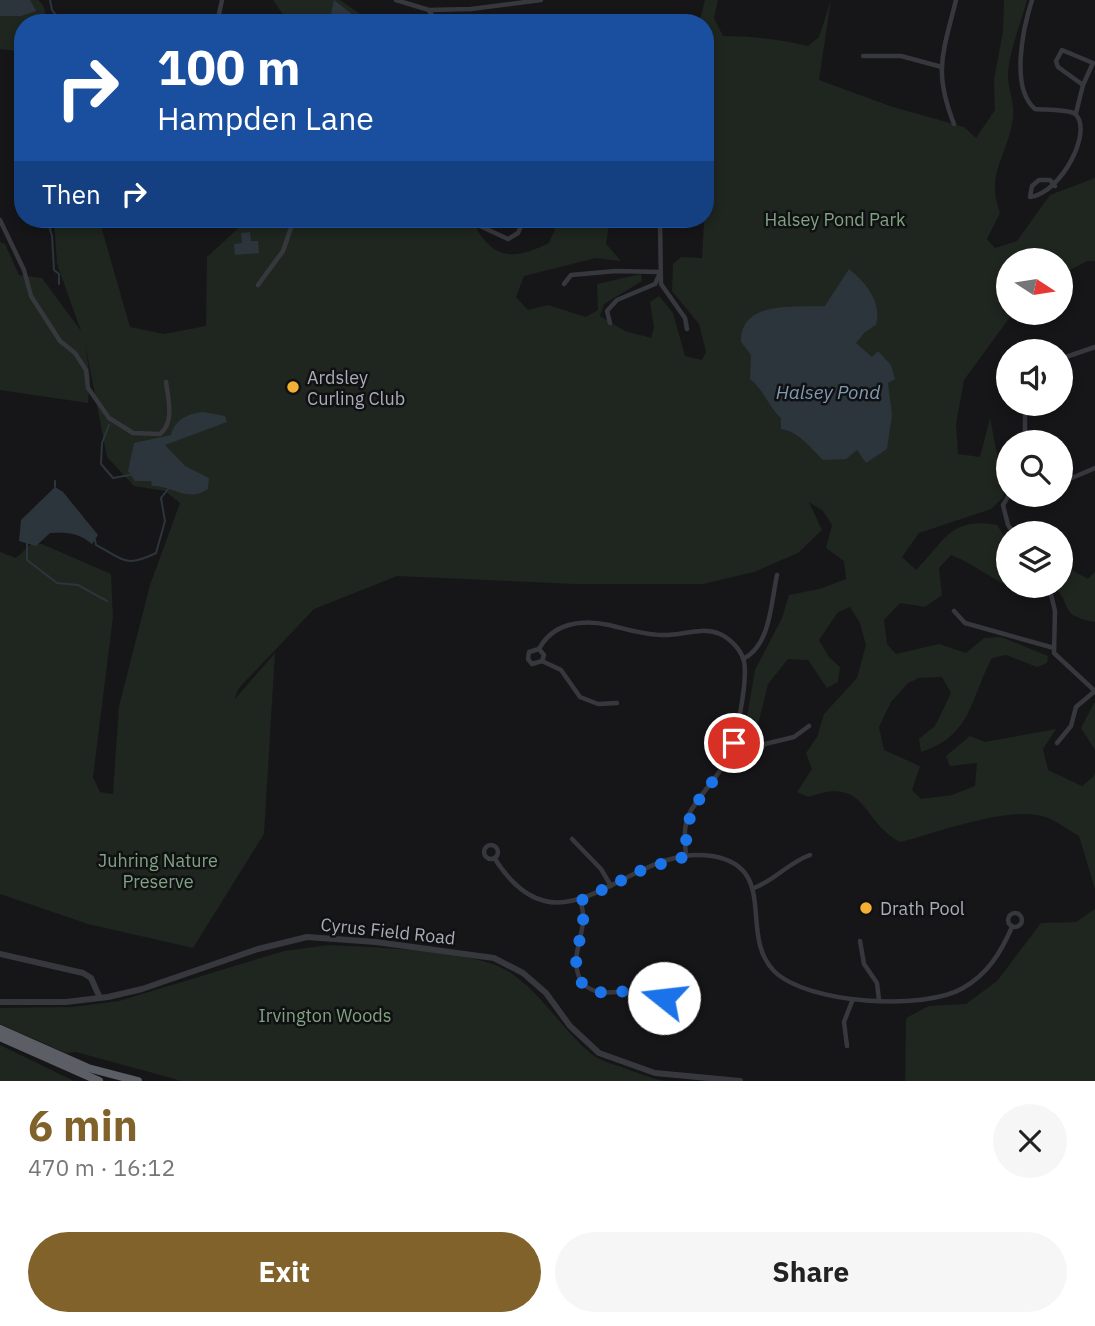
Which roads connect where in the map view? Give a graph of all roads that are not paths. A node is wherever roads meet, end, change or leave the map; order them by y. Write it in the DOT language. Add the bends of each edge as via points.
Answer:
graph roads {
  1 [pos="396,0"];
  2 [pos="541,0"];
  3 [pos="956,0"];
  4 [pos="1032,0"];
  5 [pos="429,10"];
  6 [pos="432,14"];
  7 [pos="863,56"];
  8 [pos="942,67"];
  9 [pos="1083,85"];
  10 [pos="1076,113"];
  11 [pos="1084,119"];
  12 [pos="954,124"];
  13 [pos="1072,176"];
  14 [pos="1055,186"];
  15 [pos="0,220"];
  16 [pos="291,228"];
  17 [pos="482,228"];
  18 [pos="520,228"];
  19 [pos="660,228"];
  20 [pos="660,272"];
  21 [pos="564,284"];
  22 [pos="258,285"];
  23 [pos="610,323"];
  24 [pos="687,329"];
  25 [pos="1095,347"];
  26 [pos="1073,355"];
  27 [pos="166,382"];
  28 [pos="1095,468"];
  29 [pos="1073,477"];
  30 [pos="777,575"];
  31 [pos="1052,598"];
  32 [pos="954,611"];
  33 [pos="1054,648"];
  34 [pos="539,649"];
  35 [pos="743,659"];
  36 [pos="542,661"];
  37 [pos="1095,691"];
  38 [pos="617,703"];
  39 [pos="809,726"];
  40 [pos="1057,743"];
  41 [pos="725,764"];
  42 [pos="572,839"];
  43 [pos="810,855"];
  44 [pos="687,856"];
  45 [pos="495,859"];
  46 [pos="611,886"];
  47 [pos="754,888"];
  48 [pos="580,901"];
  49 [pos="1012,927"];
  50 [pos="860,941"];
  51 [pos="0,954"];
  52 [pos="100,998"];
  53 [pos="664,998"];
  54 [pos="853,999"];
  55 [pos="879,1000"];
  56 [pos="0,1002"];
  57 [pos="0,1029"];
  58 [pos="0,1037"];
  59 [pos="847,1046"];
  60 [pos="99,1081"];
  61 [pos="138,1081"];
  62 [pos="740,1081"];
  1 -- 5 [label="street"];
  2 -- 5 [label="street"];
  3 -- 8 [label="street"];
  4 -- 10 [label="street" via="1019,80 1024,96 1035,108"];
  5 -- 6 [label="street"];
  7 -- 8 [label="street" via="901,56"];
  8 -- 12 [label="street" via="943,95"];
  9 -- 9 [label="street" via="1093,63 1062,50 1058,67"];
  9 -- 10 [label="street"];
  10 -- 11 [label="street"];
  13 -- 14 [label="street"];
  14 -- 14 [label="street" via="1036,197 1030,197 1039,180 1050,180"];
  15 -- 27 [label="street" via="32,296 86,370 88,388 109,418 133,433 160,434 169,417"];
  16 -- 22 [label="street" via="283,251"];
  17 -- 18 [label="street" via="508,239"];
  19 -- 20 [label="street"];
  20 -- 21 [label="street" via="571,275"];
  20 -- 23 [label="street" via="655,284 617,300 607,311"];
  20 -- 24 [label="street"];
  25 -- 26 [label="street"];
  28 -- 29 [label="street"];
  30 -- 35 [label="street" via="760,647"];
  31 -- 33 [label="street"];
  32 -- 33 [label="street" via="965,623"];
  33 -- 37 [label="street" via="1059,660"];
  34 -- 35 [label="street" via="546,637 561,627 595,622 659,635 710,631 731,641"];
  34 -- 36 [label="street"];
  34 -- 36 [label="street" via="530,650 528,659 535,664"];
  35 -- 41 [label="street" via="736,734"];
  36 -- 38 [label="street" via="561,670 580,697 598,704"];
  37 -- 40 [label="street" via="1076,707 1072,726"];
  39 -- 41 [label="street" via="794,737 765,744 743,767"];
  41 -- 44 [label="street" via="688,817 684,832"];
  42 -- 46 [label="street"];
  43 -- 47 [label="street"];
  44 -- 46 [label="street" via="642,870"];
  44 -- 47 [label="street" via="709,855 729,861 743,870"];
  45 -- 48 [label="street" via="512,883 530,896 562,903"];
  46 -- 48 [label="street"];
  47 -- 54 [label="street" via="758,938 771,968 810,990"];
  48 -- 53 [label="street" via="585,922 575,964 582,983 600,993 637,988"];
  49 -- 55 [label="street" via="991,964 963,988 935,997"];
  50 -- 55 [label="street"];
  51 -- 52 [label="street" via="83,973 91,978"];
  52 -- 56 [label="street, Cyrus Field Road"];
  52 -- 62 [label="street, Cyrus Field Road" via="307,937 454,951 494,958 523,973 599,1053 655,1073"];
  54 -- 55 [label="street"];
  54 -- 59 [label="street" via="844,1022"];
  57 -- 61 [label="highway" via="88,1068"];
  58 -- 60 [label="highway"];
}
